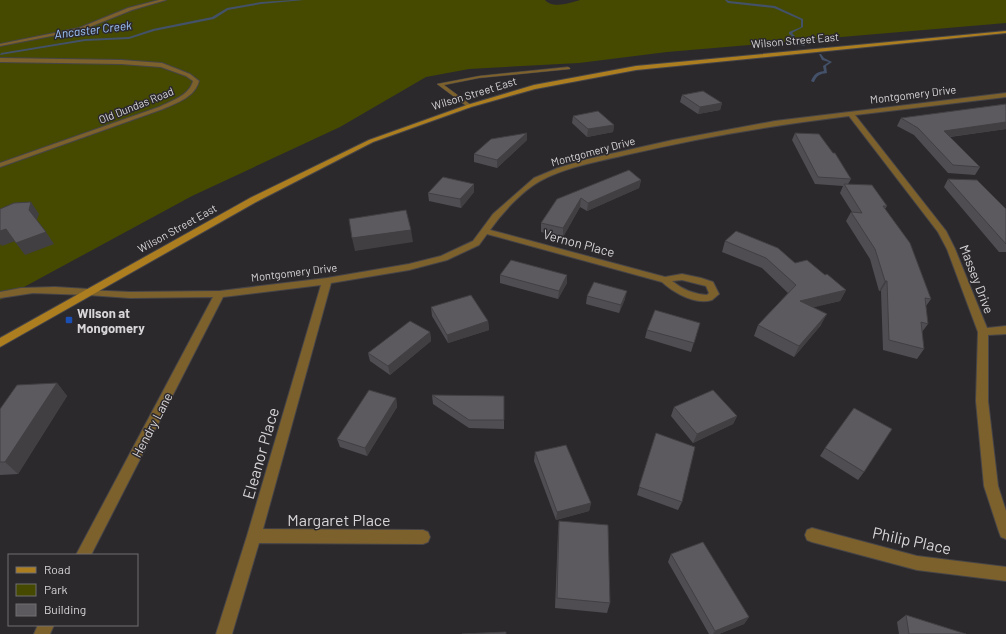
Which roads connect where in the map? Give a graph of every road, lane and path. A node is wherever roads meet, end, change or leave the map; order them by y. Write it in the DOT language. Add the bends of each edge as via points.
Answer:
graph roads {
  1 [pos="164,0"];
  2 [pos="1006,32"];
  3 [pos="0,45"];
  4 [pos="0,60"];
  5 [pos="568,68"];
  6 [pos="1006,95"];
  7 [pos="469,106"];
  8 [pos="850,113"];
  9 [pos="0,165"];
  10 [pos="486,231"];
  11 [pos="665,280"];
  12 [pos="327,281"];
  13 [pos="88,292"];
  14 [pos="0,294"];
  15 [pos="220,294"];
  16 [pos="1006,330"];
  17 [pos="983,332"];
  18 [pos="0,343"];
  19 [pos="1006,532"];
  20 [pos="812,535"];
  21 [pos="254,536"];
  22 [pos="423,536"];
  23 [pos="84,554"];
  24 [pos="1006,574"];
  25 [pos="224,634"];
  1 -- 3 [label="street" via="130,9 80,29"];
  2 -- 7 [label="main road, Wilson Street East" via="636,68 534,87"];
  4 -- 9 [label="street, Old Dundas Road" via="162,65 188,75 196,81 194,89 181,99 127,121"];
  5 -- 7 [label="lane" via="479,77 440,84"];
  6 -- 8 [label="street, Montgomery Drive"];
  7 -- 13 [label="main road, Wilson Street East" via="357,147 252,200"];
  8 -- 10 [label="street, Montgomery Drive" via="775,123 673,142 562,170 537,180 517,196 496,216"];
  8 -- 17 [label="street, Massey Drive" via="942,232"];
  10 -- 11 [label="street, Vernon Place"];
  10 -- 12 [label="street, Montgomery Drive" via="476,243 444,258 409,267"];
  12 -- 15 [label="street, Montgomery Drive"];
  12 -- 21 [label="street, Eleanor Place"];
  13 -- 14 [label="street, Montgomery Drive" via="42,290"];
  13 -- 15 [label="street, Montgomery Drive" via="130,295"];
  13 -- 18 [label="main road, Wilson Street East"];
  15 -- 23 [label="street, Hendry Lane"];
  16 -- 17 [label="street"];
  17 -- 19 [label="street, Massey Drive" via="982,401 990,486"];
  20 -- 24 [label="street, Philip Place" via="917,563"];
  21 -- 22 [label="street, Margaret Place"];
  21 -- 25 [label="street, Eleanor Place"];
}
